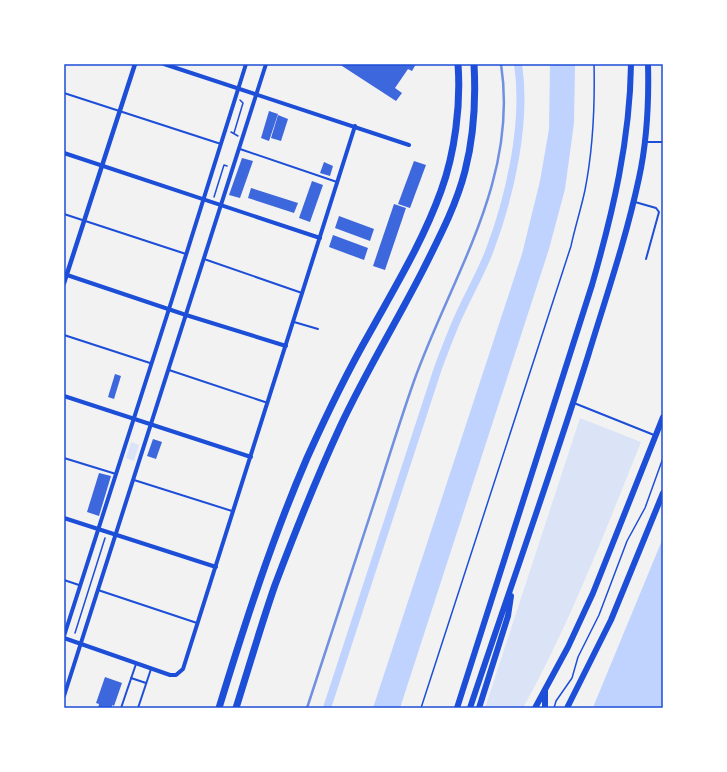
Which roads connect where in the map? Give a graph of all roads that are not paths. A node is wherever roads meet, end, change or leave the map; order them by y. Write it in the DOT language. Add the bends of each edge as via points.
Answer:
graph roads {
  1 [pos="135,64"];
  2 [pos="164,64"];
  3 [pos="246,64"];
  4 [pos="266,64"];
  5 [pos="458,64"];
  6 [pos="474,64"];
  7 [pos="631,64"];
  8 [pos="648,64"];
  9 [pos="238,88"];
  10 [pos="64,93"];
  11 [pos="257,94"];
  12 [pos="120,111"];
  13 [pos="355,126"];
  14 [pos="644,142"];
  15 [pos="663,142"];
  16 [pos="221,144"];
  17 [pos="409,144"];
  18 [pos="238,149"];
  19 [pos="64,153"];
  20 [pos="102,165"];
  21 [pos="337,182"];
  22 [pos="203,199"];
  23 [pos="634,202"];
  24 [pos="220,204"];
  25 [pos="64,214"];
  26 [pos="84,221"];
  27 [pos="320,238"];
  28 [pos="186,254"];
  29 [pos="203,259"];
  30 [pos="646,259"];
  31 [pos="65,275"];
  32 [pos="64,283"];
  33 [pos="303,294"];
  34 [pos="169,309"];
  35 [pos="186,315"];
  36 [pos="294,322"];
  37 [pos="318,329"];
  38 [pos="64,335"];
  39 [pos="286,346"];
  40 [pos="151,364"];
  41 [pos="168,370"];
  42 [pos="64,396"];
  43 [pos="573,402"];
  44 [pos="268,403"];
  45 [pos="663,418"];
  46 [pos="134,419"];
  47 [pos="151,425"];
  48 [pos="656,436"];
  49 [pos="251,457"];
  50 [pos="64,458"];
  51 [pos="116,474"];
  52 [pos="133,480"];
  53 [pos="663,493"];
  54 [pos="234,512"];
  55 [pos="64,518"];
  56 [pos="98,529"];
  57 [pos="116,535"];
  58 [pos="216,566"];
  59 [pos="64,580"];
  60 [pos="512,582"];
  61 [pos="80,586"];
  62 [pos="97,590"];
  63 [pos="198,624"];
  64 [pos="64,637"];
  65 [pos="81,644"];
  66 [pos="136,664"];
  67 [pos="151,669"];
  68 [pos="131,678"];
  69 [pos="146,683"];
  70 [pos="545,689"];
  71 [pos="64,696"];
  72 [pos="568,707"];
  73 [pos="121,708"];
  74 [pos="138,708"];
  75 [pos="220,708"];
  76 [pos="236,708"];
  77 [pos="457,708"];
  78 [pos="470,708"];
  79 [pos="479,708"];
  80 [pos="535,708"];
  81 [pos="545,708"];
  1 -- 12 [label="street"];
  2 -- 9 [label="street"];
  3 -- 9 [label="street"];
  4 -- 11 [label="street"];
  5 -- 75 [label="highway" via="457,118 442,190 409,262 343,382 308,458 266,561"];
  6 -- 76 [label="highway" via="473,131 457,196 440,237 367,373 317,478 275,586"];
  7 -- 77 [label="main road" via="623,159 605,240"];
  8 -- 14 [label="main road" via="648,107"];
  9 -- 11 [label="street"];
  9 -- 16 [label="street"];
  10 -- 12 [label="lane"];
  11 -- 13 [label="street"];
  11 -- 18 [label="street"];
  12 -- 16 [label="lane"];
  12 -- 20 [label="street"];
  13 -- 17 [label="street"];
  13 -- 21 [label="street"];
  14 -- 15 [label="lane"];
  14 -- 23 [label="main road"];
  16 -- 22 [label="street"];
  18 -- 21 [label="lane"];
  18 -- 24 [label="street"];
  19 -- 20 [label="street"];
  20 -- 22 [label="street"];
  20 -- 26 [label="street"];
  21 -- 27 [label="street"];
  22 -- 24 [label="street"];
  22 -- 28 [label="street"];
  23 -- 30 [label="lane" via="656,208 659,212"];
  23 -- 43 [label="main road"];
  24 -- 27 [label="street"];
  24 -- 29 [label="street"];
  25 -- 26 [label="lane"];
  26 -- 28 [label="lane"];
  26 -- 31 [label="street"];
  27 -- 33 [label="street"];
  28 -- 34 [label="street"];
  29 -- 33 [label="lane"];
  29 -- 35 [label="street"];
  31 -- 32 [label="street"];
  31 -- 34 [label="street"];
  33 -- 36 [label="street"];
  34 -- 35 [label="street"];
  34 -- 40 [label="street"];
  35 -- 39 [label="street"];
  35 -- 41 [label="street"];
  36 -- 37 [label="lane"];
  36 -- 39 [label="street"];
  38 -- 40 [label="lane"];
  39 -- 44 [label="street"];
  40 -- 46 [label="street"];
  41 -- 44 [label="lane"];
  41 -- 47 [label="street"];
  42 -- 46 [label="street"];
  43 -- 48 [label="lane"];
  43 -- 60 [label="main road"];
  44 -- 49 [label="street"];
  45 -- 48 [label="main road"];
  46 -- 47 [label="street"];
  46 -- 51 [label="street"];
  47 -- 49 [label="street"];
  47 -- 52 [label="street"];
  48 -- 70 [label="main road" via="593,593"];
  49 -- 54 [label="street"];
  50 -- 51 [label="lane"];
  51 -- 56 [label="street"];
  52 -- 54 [label="lane"];
  52 -- 57 [label="street"];
  53 -- 72 [label="main road" via="611,620"];
  54 -- 58 [label="street"];
  55 -- 56 [label="street"];
  56 -- 57 [label="street"];
  56 -- 61 [label="street"];
  57 -- 58 [label="street"];
  57 -- 62 [label="street"];
  58 -- 63 [label="street"];
  59 -- 61 [label="lane"];
  60 -- 78 [label="main road"];
  60 -- 79 [label="main road" via="508,616"];
  61 -- 64 [label="street"];
  62 -- 63 [label="lane"];
  62 -- 65 [label="street"];
  63 -- 67 [label="street" via="183,669 176,675"];
  64 -- 65 [label="street"];
  65 -- 66 [label="street"];
  65 -- 71 [label="street"];
  66 -- 67 [label="street"];
  66 -- 68 [label="lane"];
  67 -- 69 [label="lane"];
  68 -- 69 [label="lane"];
  68 -- 73 [label="lane"];
  69 -- 74 [label="lane"];
  70 -- 80 [label="main road"];
  70 -- 81 [label="main road"];
}
